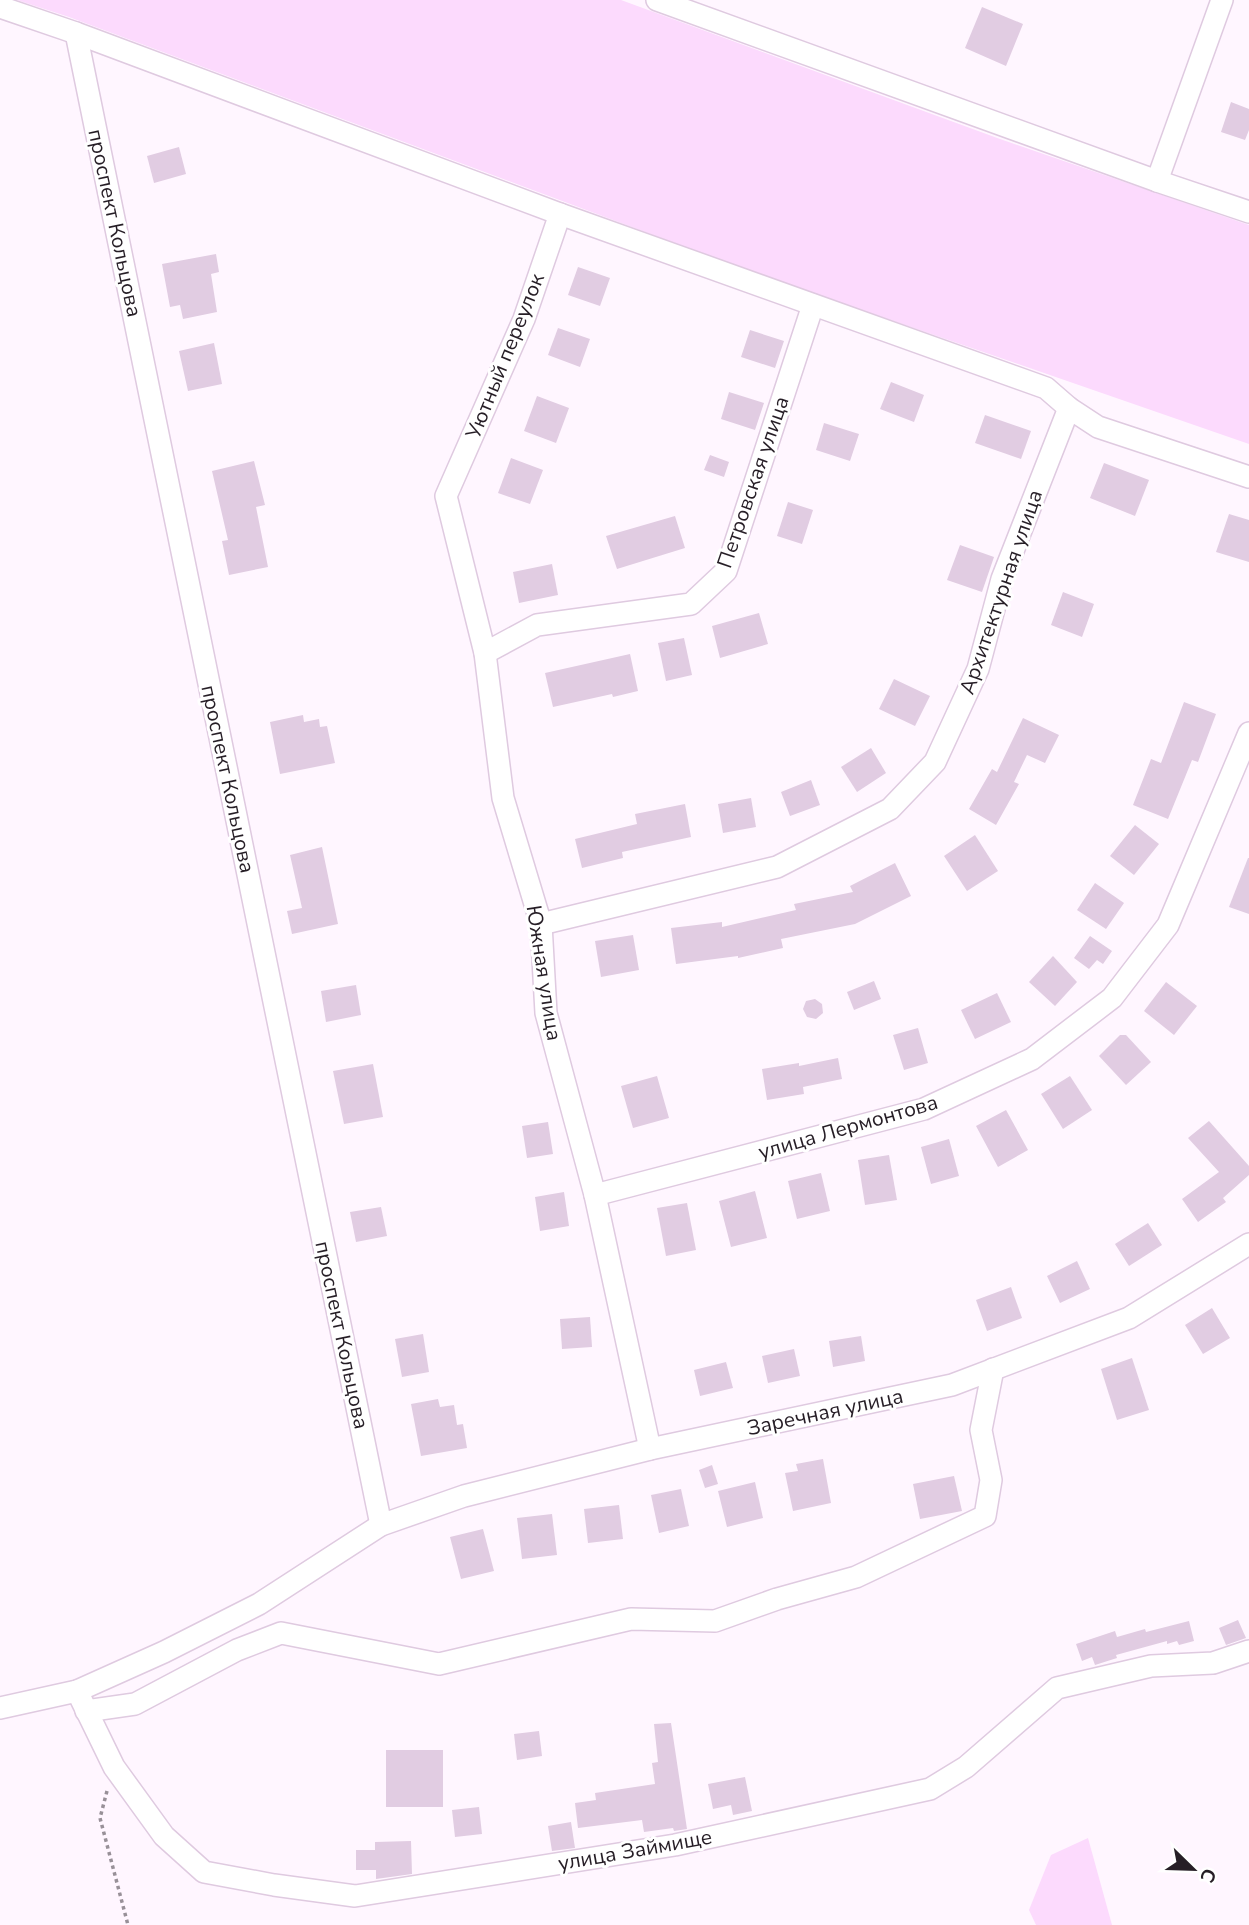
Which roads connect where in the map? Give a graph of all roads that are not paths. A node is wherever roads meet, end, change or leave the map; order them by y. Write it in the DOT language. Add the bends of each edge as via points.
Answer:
graph roads {
  1 [pos="657,0"];
  2 [pos="1222,0"];
  3 [pos="0,7"];
  4 [pos="76,33"];
  5 [pos="1157,181"];
  6 [pos="1249,212"];
  7 [pos="560,214"];
  8 [pos="813,305"];
  9 [pos="1069,408"];
  10 [pos="1249,477"];
  11 [pos="446,496"];
  12 [pos="485,653"];
  13 [pos="1249,733"];
  14 [pos="541,924"];
  15 [pos="594,1195"];
  16 [pos="1249,1244"];
  17 [pos="993,1369"];
  18 [pos="650,1449"];
  19 [pos="381,1525"];
  20 [pos="1249,1651"];
  21 [pos="77,1691"];
  22 [pos="0,1708"];
  23 [pos="86,1711"];
  1 -- 5 [label="street"];
  2 -- 5 [label="street"];
  3 -- 4 [label="street"];
  4 -- 7 [label="street"];
  4 -- 19 [label="street, проспект Кольцова"];
  5 -- 6 [label="street"];
  7 -- 8 [label="street"];
  7 -- 11 [label="street, Уютный переулок" via="524,318"];
  8 -- 9 [label="street" via="1046,388"];
  8 -- 12 [label="street, Петровская улица" via="726,571 691,604 537,625"];
  9 -- 10 [label="street" via="1098,427"];
  9 -- 14 [label="street, Архитектурная улица" via="1002,579 978,669 935,762 890,809 777,867"];
  11 -- 12 [label="street, Южная улица"];
  12 -- 14 [label="street, Южная улица" via="503,798"];
  13 -- 15 [label="street, улица Лермонтова" via="1168,925 1112,998 1032,1059 924,1109"];
  14 -- 15 [label="street, Южная улица" via="546,1013"];
  15 -- 18 [label="street, Южная улица"];
  16 -- 17 [label="street, Заречная улица" via="1129,1318"];
  17 -- 18 [label="street, Заречная улица" via="952,1385"];
  17 -- 23 [label="street" via="981,1430 991,1480 985,1516 856,1577 715,1621 631,1619 439,1664 281,1633 237,1650 135,1704"];
  18 -- 19 [label="street, Заречная улица" via="464,1496"];
  19 -- 21 [label="street, Заречная улица" via="258,1604"];
  20 -- 23 [label="street, улица Займище" via="1213,1663 1150,1666 1057,1688 965,1767 929,1789 675,1845 355,1896 204,1872 164,1836 114,1767"];
  21 -- 22 [label="street, Заречная улица"];
  21 -- 23 [label="street, улица Займище"];
}
